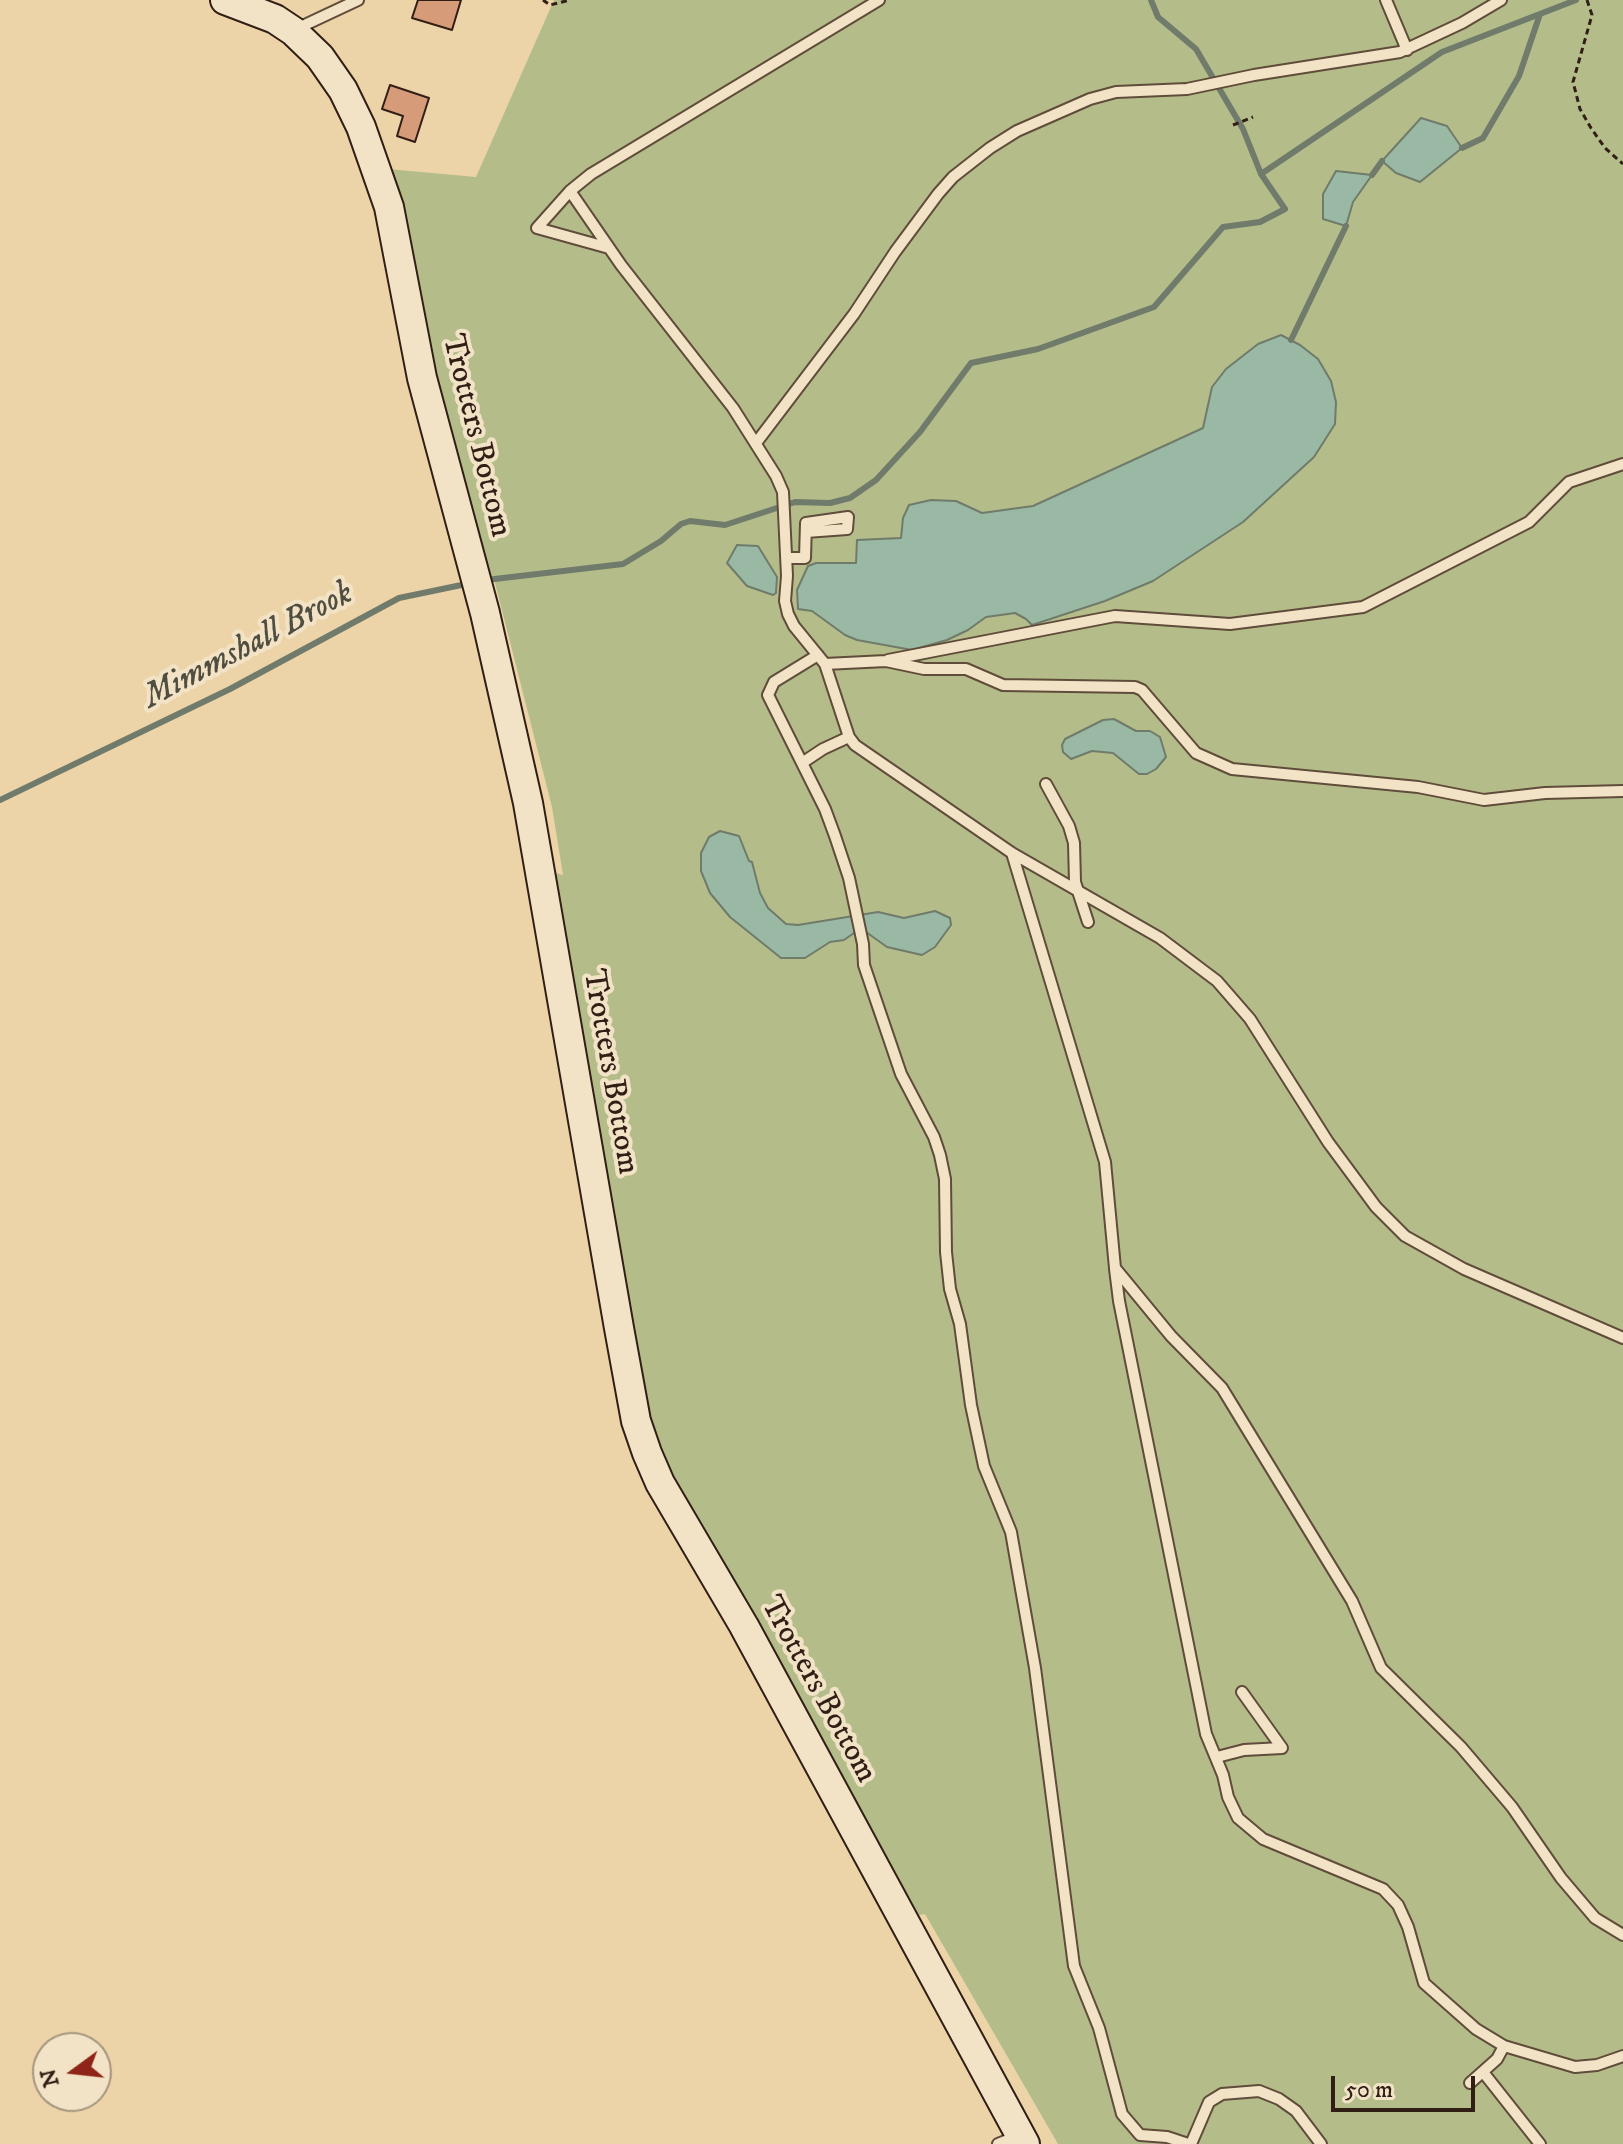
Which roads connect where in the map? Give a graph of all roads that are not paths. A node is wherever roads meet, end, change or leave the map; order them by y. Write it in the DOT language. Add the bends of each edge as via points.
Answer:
graph roads {
  1 [pos="225,0"];
  2 [pos="358,0"];
  3 [pos="879,0"];
  4 [pos="1386,0"];
  5 [pos="1501,0"];
  6 [pos="293,31"];
  7 [pos="1407,50"];
  8 [pos="570,191"];
  9 [pos="609,248"];
  10 [pos="756,443"];
  11 [pos="1623,464"];
  12 [pos="806,532"];
  13 [pos="787,558"];
  14 [pos="821,660"];
  15 [pos="886,661"];
  16 [pos="849,737"];
  17 [pos="802,763"];
  18 [pos="1046,784"];
  19 [pos="1623,791"];
  20 [pos="1012,853"];
  21 [pos="1077,889"];
  22 [pos="1088,922"];
  23 [pos="1115,1268"];
  24 [pos="1623,1338"];
  25 [pos="1242,1692"];
  26 [pos="1217,1757"];
  27 [pos="1623,1935"];
  28 [pos="1504,2046"];
  29 [pos="1623,2056"];
  30 [pos="1483,2072"];
  31 [pos="1470,2083"];
  32 [pos="1015,2141"];
  33 [pos="1190,2144"];
  34 [pos="1321,2144"];
  35 [pos="1540,2144"];
  1 -- 6 [label="street, Trotters Bottom"];
  2 -- 6 [label="lane"];
  3 -- 8 [label="lane"];
  4 -- 7 [label="lane"];
  5 -- 7 [label="lane"];
  6 -- 32 [label="street, Trotters Bottom" via="338,81 361,127 389,207 422,378 506,698 528,803 636,1421 660,1483 758,1652"];
  7 -- 10 [label="lane" via="1187,89 1116,92 1017,131 938,194"];
  8 -- 9 [label="lane"];
  8 -- 9 [label="lane" via="537,228"];
  9 -- 10 [label="lane"];
  10 -- 13 [label="lane" via="783,492"];
  11 -- 15 [label="lane" via="1569,482 1529,522 1363,607 1230,624 1115,616"];
  12 -- 13 [label="lane" via="805,558"];
  13 -- 14 [label="lane" via="788,614"];
  14 -- 15 [label="lane"];
  14 -- 16 [label="lane"];
  14 -- 17 [label="lane" via="774,682 768,695"];
  15 -- 19 [label="lane" via="924,669 966,669 1003,685 1135,687 1196,753 1232,769 1418,787 1484,800"];
  16 -- 17 [label="lane"];
  16 -- 20 [label="lane" via="861,751"];
  17 -- 33 [label="lane" via="849,878 864,965 901,1074 940,1155 950,1289 984,1466 1014,1547 1074,1966 1099,2028 1122,2114 1140,2135"];
  18 -- 21 [label="lane" via="1069,826"];
  20 -- 21 [label="lane"];
  20 -- 23 [label="lane" via="1105,1162"];
  21 -- 22 [label="lane"];
  21 -- 24 [label="lane" via="1160,938 1217,981 1250,1019 1328,1142 1376,1207 1405,1236 1464,1269"];
  23 -- 26 [label="lane" via="1191,1664 1206,1734"];
  23 -- 27 [label="lane" via="1222,1388 1352,1601 1381,1668 1472,1759 1595,1918"];
  25 -- 26 [label="lane" via="1282,1748"];
  26 -- 28 [label="lane" via="1238,1818 1263,1839 1383,1889 1408,1927 1424,1983"];
  28 -- 29 [label="lane" via="1575,2067"];
  28 -- 30 [label="lane"];
  30 -- 31 [label="lane"];
  30 -- 35 [label="lane"];
  33 -- 34 [label="lane" via="1209,2102 1222,2094 1259,2091 1296,2111"];
}
